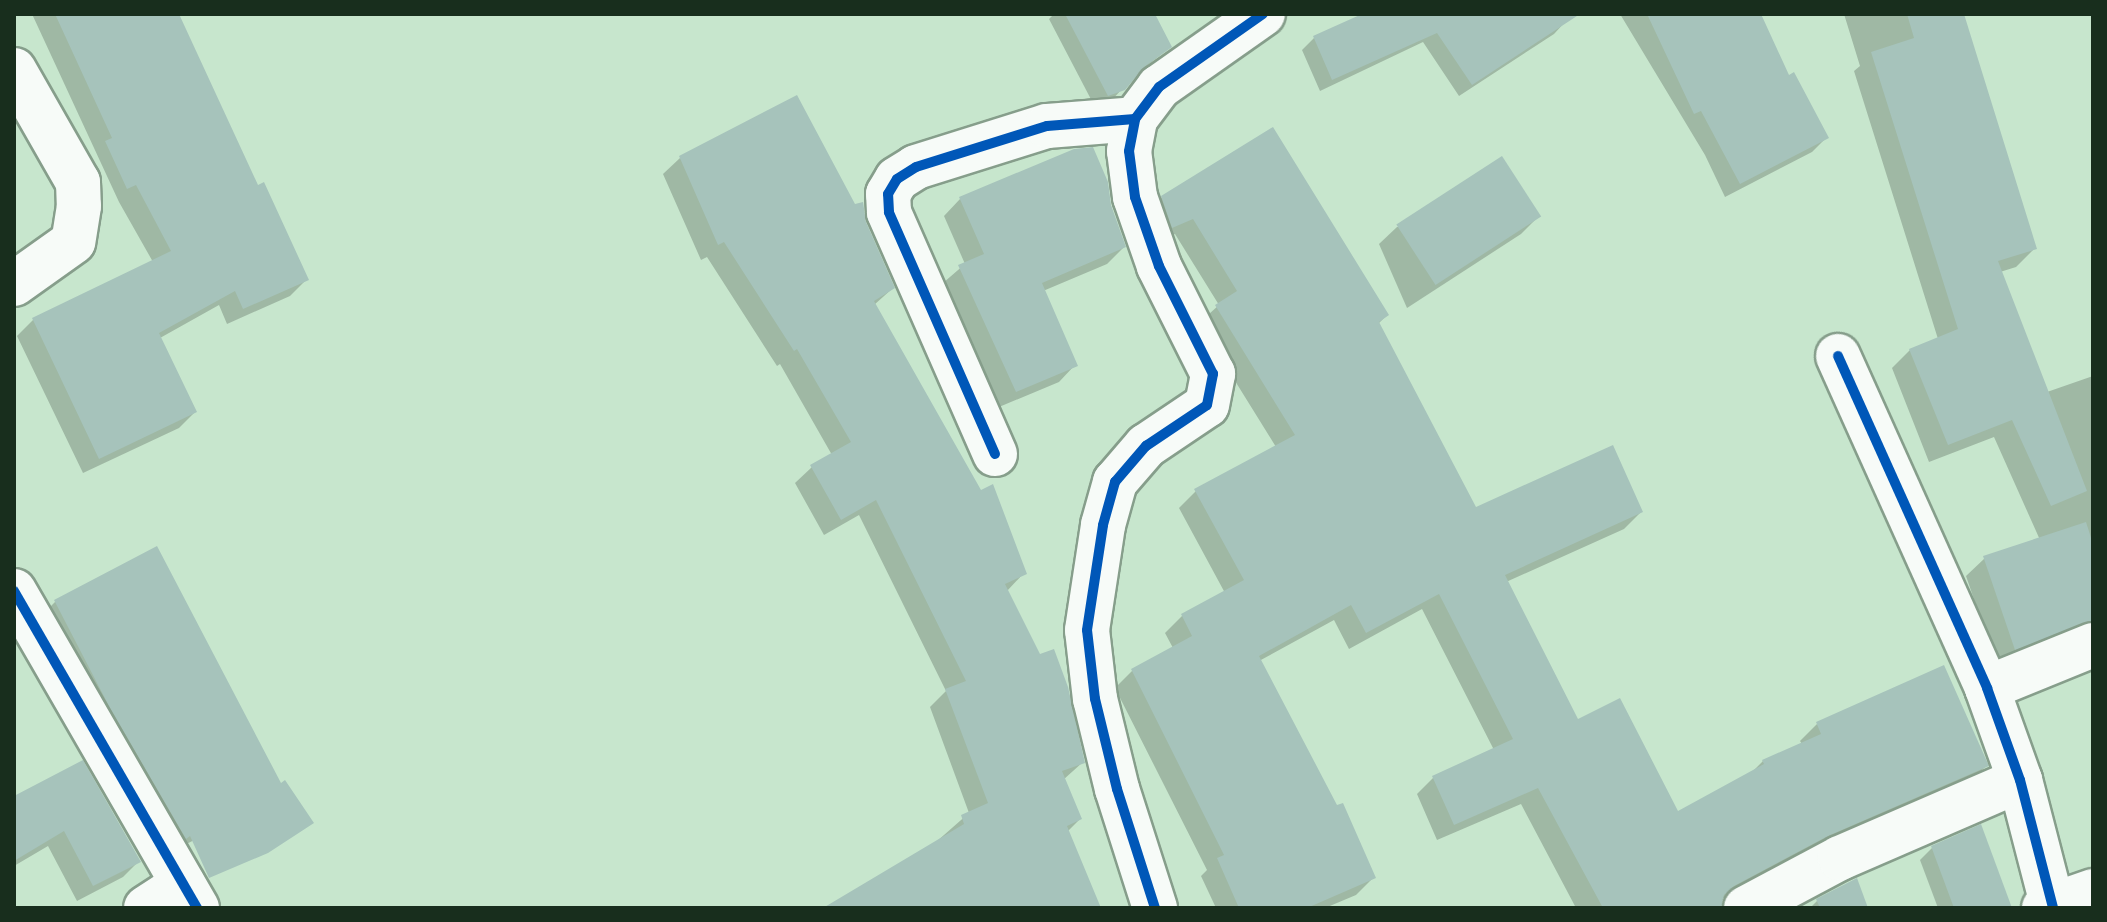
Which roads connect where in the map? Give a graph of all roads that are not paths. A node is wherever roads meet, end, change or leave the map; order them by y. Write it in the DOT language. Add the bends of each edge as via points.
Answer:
graph roads {
  1 [pos="1263,14"];
  2 [pos="14,70"];
  3 [pos="1135,119"];
  4 [pos="14,284"];
  5 [pos="1838,356"];
  6 [pos="995,454"];
  7 [pos="14,591"];
  8 [pos="27,644"];
  9 [pos="2093,645"];
  10 [pos="1987,688"];
  11 [pos="2020,780"];
  12 [pos="2093,891"];
  13 [pos="190,896"];
  14 [pos="2050,907"];
  15 [pos="146,908"];
  16 [pos="1155,908"];
  17 [pos="1746,908"];
  1 -- 3 [label="street" via="1159,87"];
  2 -- 4 [label="street" via="78,182 79,206 73,242"];
  3 -- 6 [label="street" via="1047,126 916,167 897,179 888,194 889,212"];
  3 -- 16 [label="street" via="1129,151 1135,197 1159,266 1213,374 1207,405 1146,446 1115,482 1087,630 1106,744"];
  5 -- 10 [label="street"];
  7 -- 8 [label="street"];
  8 -- 13 [label="street"];
  9 -- 10 [label="street"];
  10 -- 11 [label="street"];
  11 -- 14 [label="street"];
  11 -- 17 [label="street" via="1840,858"];
  12 -- 14 [label="street"];
  13 -- 15 [label="street"];
}
